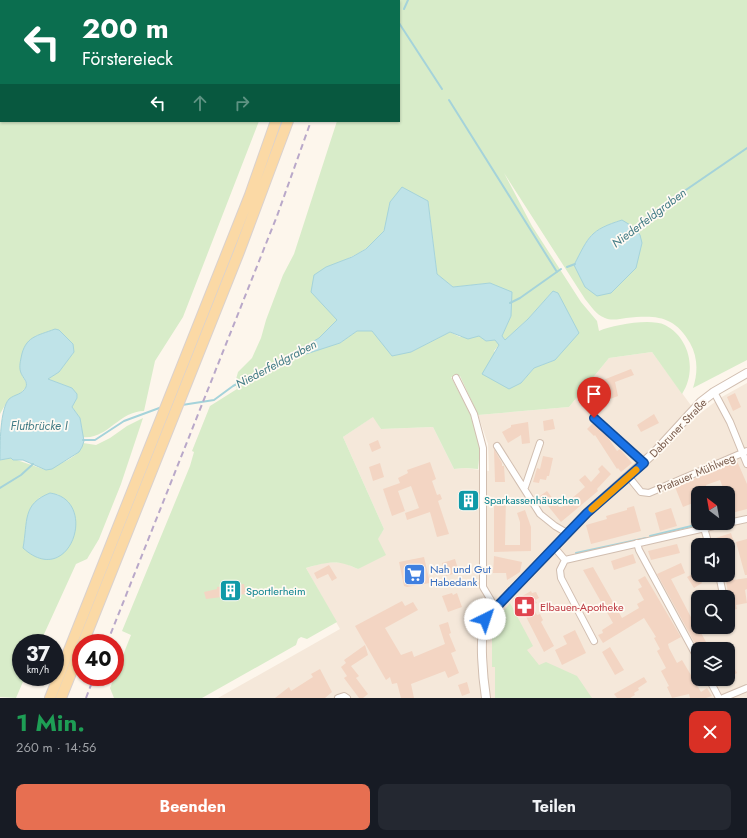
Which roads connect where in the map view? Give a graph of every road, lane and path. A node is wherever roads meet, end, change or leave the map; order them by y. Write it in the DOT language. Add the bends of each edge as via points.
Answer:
graph roads {
  1 [pos="276,122"];
  2 [pos="288,122"];
  3 [pos="747,373"];
  4 [pos="456,378"];
  5 [pos="714,392"];
  6 [pos="594,418"];
  7 [pos="540,443"];
  8 [pos="498,446"];
  9 [pos="745,452"];
  10 [pos="644,463"];
  11 [pos="747,464"];
  12 [pos="628,476"];
  13 [pos="525,487"];
  14 [pos="747,519"];
  15 [pos="735,522"];
  16 [pos="696,530"];
  17 [pos="567,533"];
  18 [pos="637,544"];
  19 [pos="554,547"];
  20 [pos="565,560"];
  21 [pos="495,607"];
  22 [pos="87,634"];
  23 [pos="594,642"];
  24 [pos="691,646"];
  25 [pos="72,670"];
  26 [pos="713,686"];
  27 [pos="747,688"];
  28 [pos="50,698"];
  29 [pos="61,698"];
  30 [pos="338,698"];
  31 [pos="347,698"];
  32 [pos="486,698"];
  33 [pos="719,698"];
  34 [pos="723,698"];
  1 -- 28 [label="main road" via="247,202"];
  2 -- 22 [label="main road"];
  3 -- 5 [label="street, Dabruner Straße"];
  4 -- 21 [label="street" via="474,414 483,448 483,587"];
  5 -- 9 [label="street"];
  5 -- 10 [label="street, Dabruner Straße"];
  6 -- 10 [label="street"];
  7 -- 13 [label="street"];
  8 -- 13 [label="street"];
  9 -- 11 [label="street"];
  9 -- 12 [label="street, Pratauer Mühlweg" via="649,493 641,492"];
  10 -- 12 [label="street, Dabruner Straße"];
  12 -- 17 [label="street, Dabruner Straße"];
  13 -- 17 [label="street" via="545,519"];
  14 -- 15 [label="street"];
  16 -- 18 [label="street"];
  17 -- 19 [label="street, Dabruner Straße"];
  18 -- 20 [label="street"];
  18 -- 24 [label="street"];
  19 -- 20 [label="street"];
  19 -- 21 [label="street, Dabruner Straße"];
  20 -- 23 [label="street" via="560,570 561,578"];
  21 -- 32 [label="street, Dabruner Straße" via="485,619 483,628"];
  25 -- 29 [label="main road"];
  26 -- 33 [label="street"];
  27 -- 34 [label="street"];
  30 -- 31 [label="street"];
}
